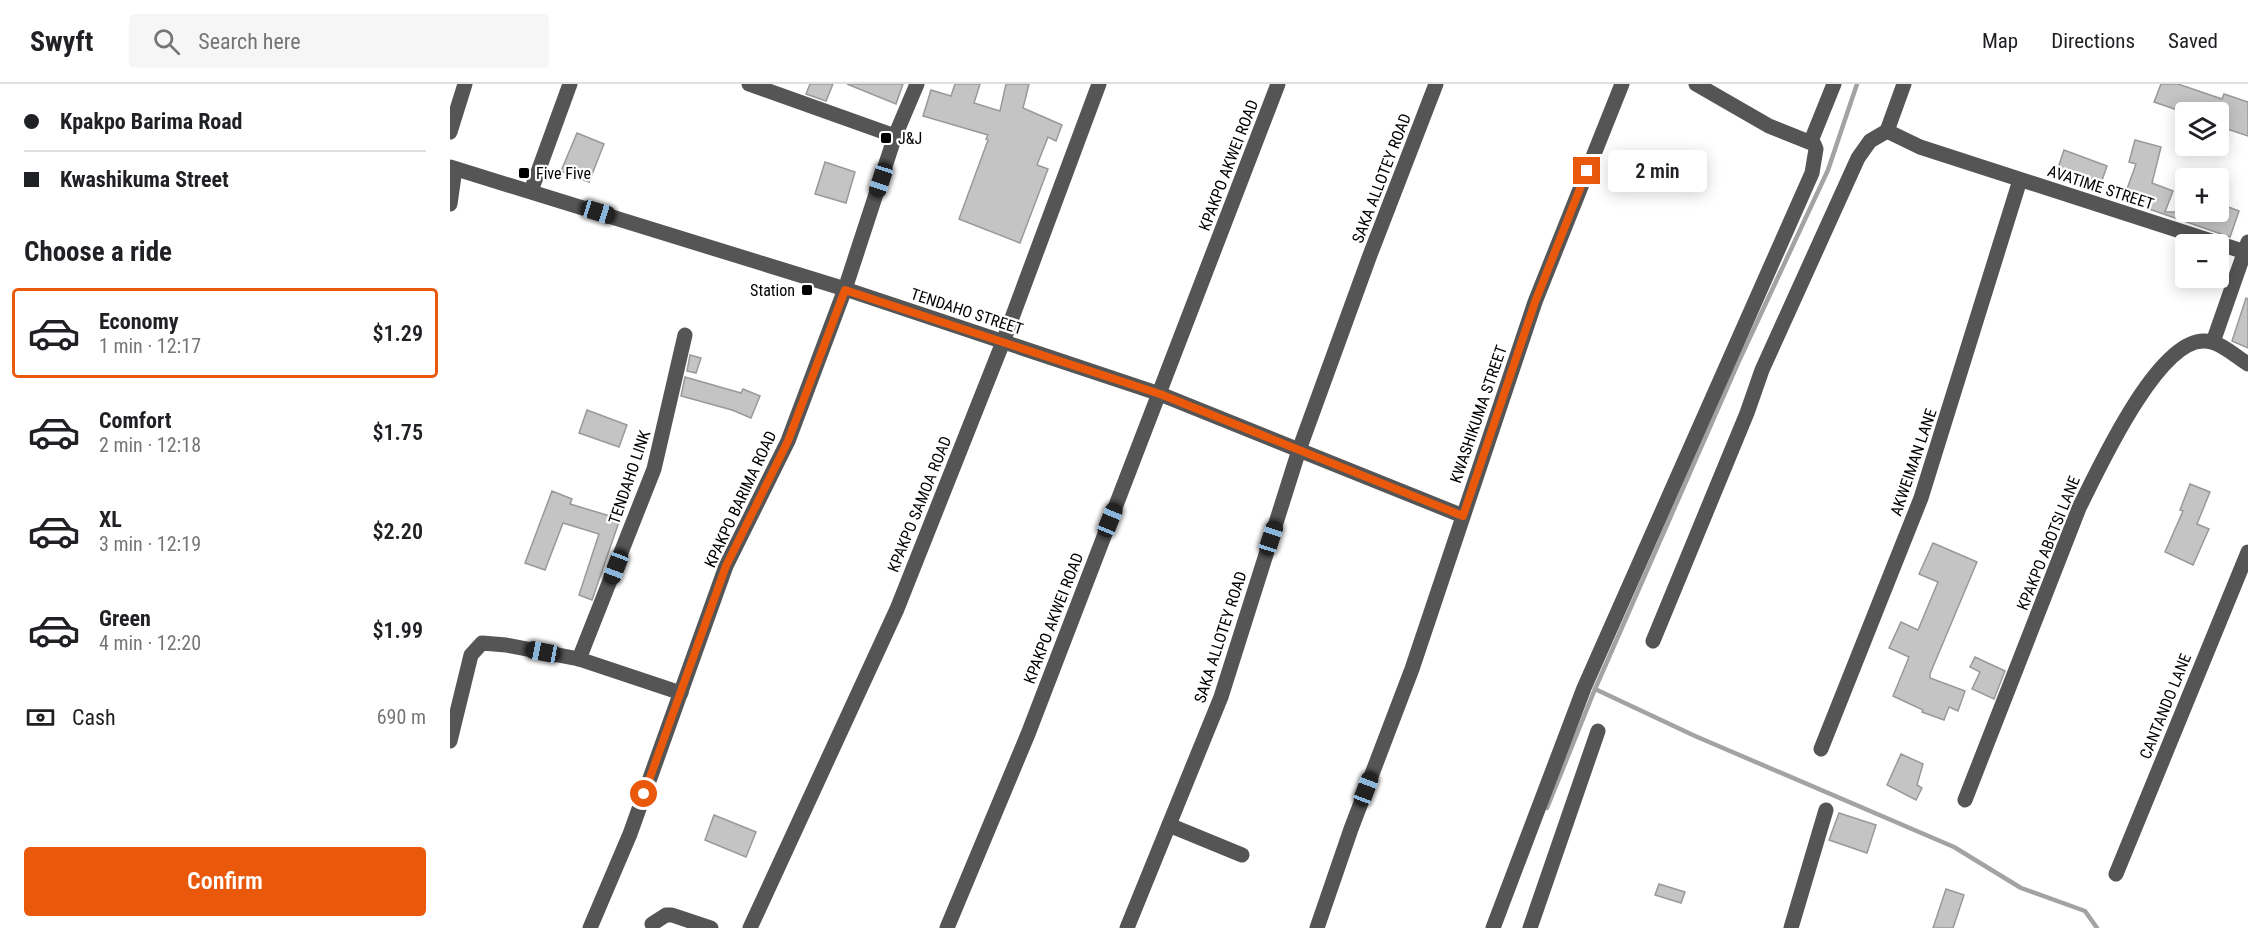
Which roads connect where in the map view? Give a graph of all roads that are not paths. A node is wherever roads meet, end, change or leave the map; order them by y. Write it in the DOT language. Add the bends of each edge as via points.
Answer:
graph roads {
  1 [pos="465,84"];
  2 [pos="570,84"];
  3 [pos="749,84"];
  4 [pos="918,84"];
  5 [pos="1099,84"];
  6 [pos="1278,84"];
  7 [pos="1436,84"];
  8 [pos="1622,84"];
  9 [pos="1696,84"];
  10 [pos="1834,84"];
  11 [pos="1905,84"];
  12 [pos="1887,131"];
  13 [pos="450,132"];
  14 [pos="896,136"];
  15 [pos="1811,141"];
  16 [pos="452,168"];
  17 [pos="2019,180"];
  18 [pos="531,191"];
  19 [pos="450,204"];
  20 [pos="2246,247"];
  21 [pos="845,290"];
  22 [pos="685,335"];
  23 [pos="1003,342"];
  24 [pos="2214,342"];
  25 [pos="2248,364"];
  26 [pos="1160,394"];
  27 [pos="1299,450"];
  28 [pos="1463,516"];
  29 [pos="2248,552"];
  30 [pos="1653,641"];
  31 [pos="579,659"];
  32 [pos="681,693"];
  33 [pos="1598,731"];
  34 [pos="450,741"];
  35 [pos="1821,748"];
  36 [pos="1965,800"];
  37 [pos="1826,810"];
  38 [pos="1169,825"];
  39 [pos="1242,855"];
  40 [pos="2116,874"];
  41 [pos="652,924"];
  42 [pos="590,928"];
  43 [pos="711,928"];
  44 [pos="750,928"];
  45 [pos="946,928"];
  46 [pos="1127,928"];
  47 [pos="1317,928"];
  48 [pos="1493,928"];
  49 [pos="1530,928"];
  50 [pos="1791,928"];
  1 -- 13 [label="street"];
  2 -- 18 [label="street"];
  3 -- 14 [label="street"];
  4 -- 14 [label="street, KPAKPO BARIMA ROAD"];
  5 -- 23 [label="street, KPAKPO SAMOA ROAD"];
  6 -- 26 [label="street, KPAKPO AKWEI ROAD"];
  7 -- 27 [label="street, SAKA ALLOTEY ROAD"];
  8 -- 28 [label="street, KWASHIKUMA STREET" via="1535,302"];
  9 -- 15 [label="street" via="1769,126"];
  10 -- 15 [label="street"];
  11 -- 12 [label="street"];
  12 -- 17 [label="street, AVATIME STREET" via="1920,147"];
  12 -- 30 [label="street" via="1870,141 1858,158 1762,370"];
  14 -- 21 [label="street, KPAKPO BARIMA ROAD"];
  15 -- 48 [label="street" via="1816,146 1812,173 1584,688"];
  16 -- 18 [label="street, TENDAHO STREET"];
  16 -- 19 [label="street"];
  17 -- 20 [label="street, AVATIME STREET"];
  17 -- 35 [label="street, AKWEIMAN LANE" via="1921,498"];
  18 -- 21 [label="street, TENDAHO STREET"];
  20 -- 24 [label="street, AVATIME STREET"];
  21 -- 23 [label="street, TENDAHO STREET"];
  21 -- 32 [label="street, KPAKPO BARIMA ROAD" via="788,441 726,566"];
  22 -- 31 [label="street, TENDAHO LINK" via="654,469"];
  23 -- 26 [label="street, TENDAHO STREET"];
  23 -- 44 [label="street, KPAKPO SAMOA ROAD" via="897,609"];
  24 -- 25 [label="street"];
  24 -- 36 [label="street, KPAKPO ABOTSI LANE" via="2191,343 2163,366 2141,393 2102,462 2079,508"];
  26 -- 27 [label="street, TENDAHO STREET"];
  26 -- 45 [label="street, KPAKPO AKWEI ROAD" via="1028,734"];
  27 -- 28 [label="street, TENDAHO STREET"];
  27 -- 38 [label="street, SAKA ALLOTEY ROAD" via="1221,697"];
  28 -- 47 [label="street, KWASHIKUMA STREET" via="1412,669"];
  29 -- 40 [label="street, CANTANDO LANE"];
  31 -- 32 [label="street"];
  31 -- 34 [label="street" via="482,643 471,655"];
  32 -- 42 [label="street, KPAKPO BARIMA ROAD" via="630,834"];
  33 -- 49 [label="street"];
  37 -- 50 [label="street"];
  38 -- 39 [label="street"];
  38 -- 46 [label="street, SAKA ALLOTEY ROAD"];
  41 -- 43 [label="street" via="666,915"];
}
